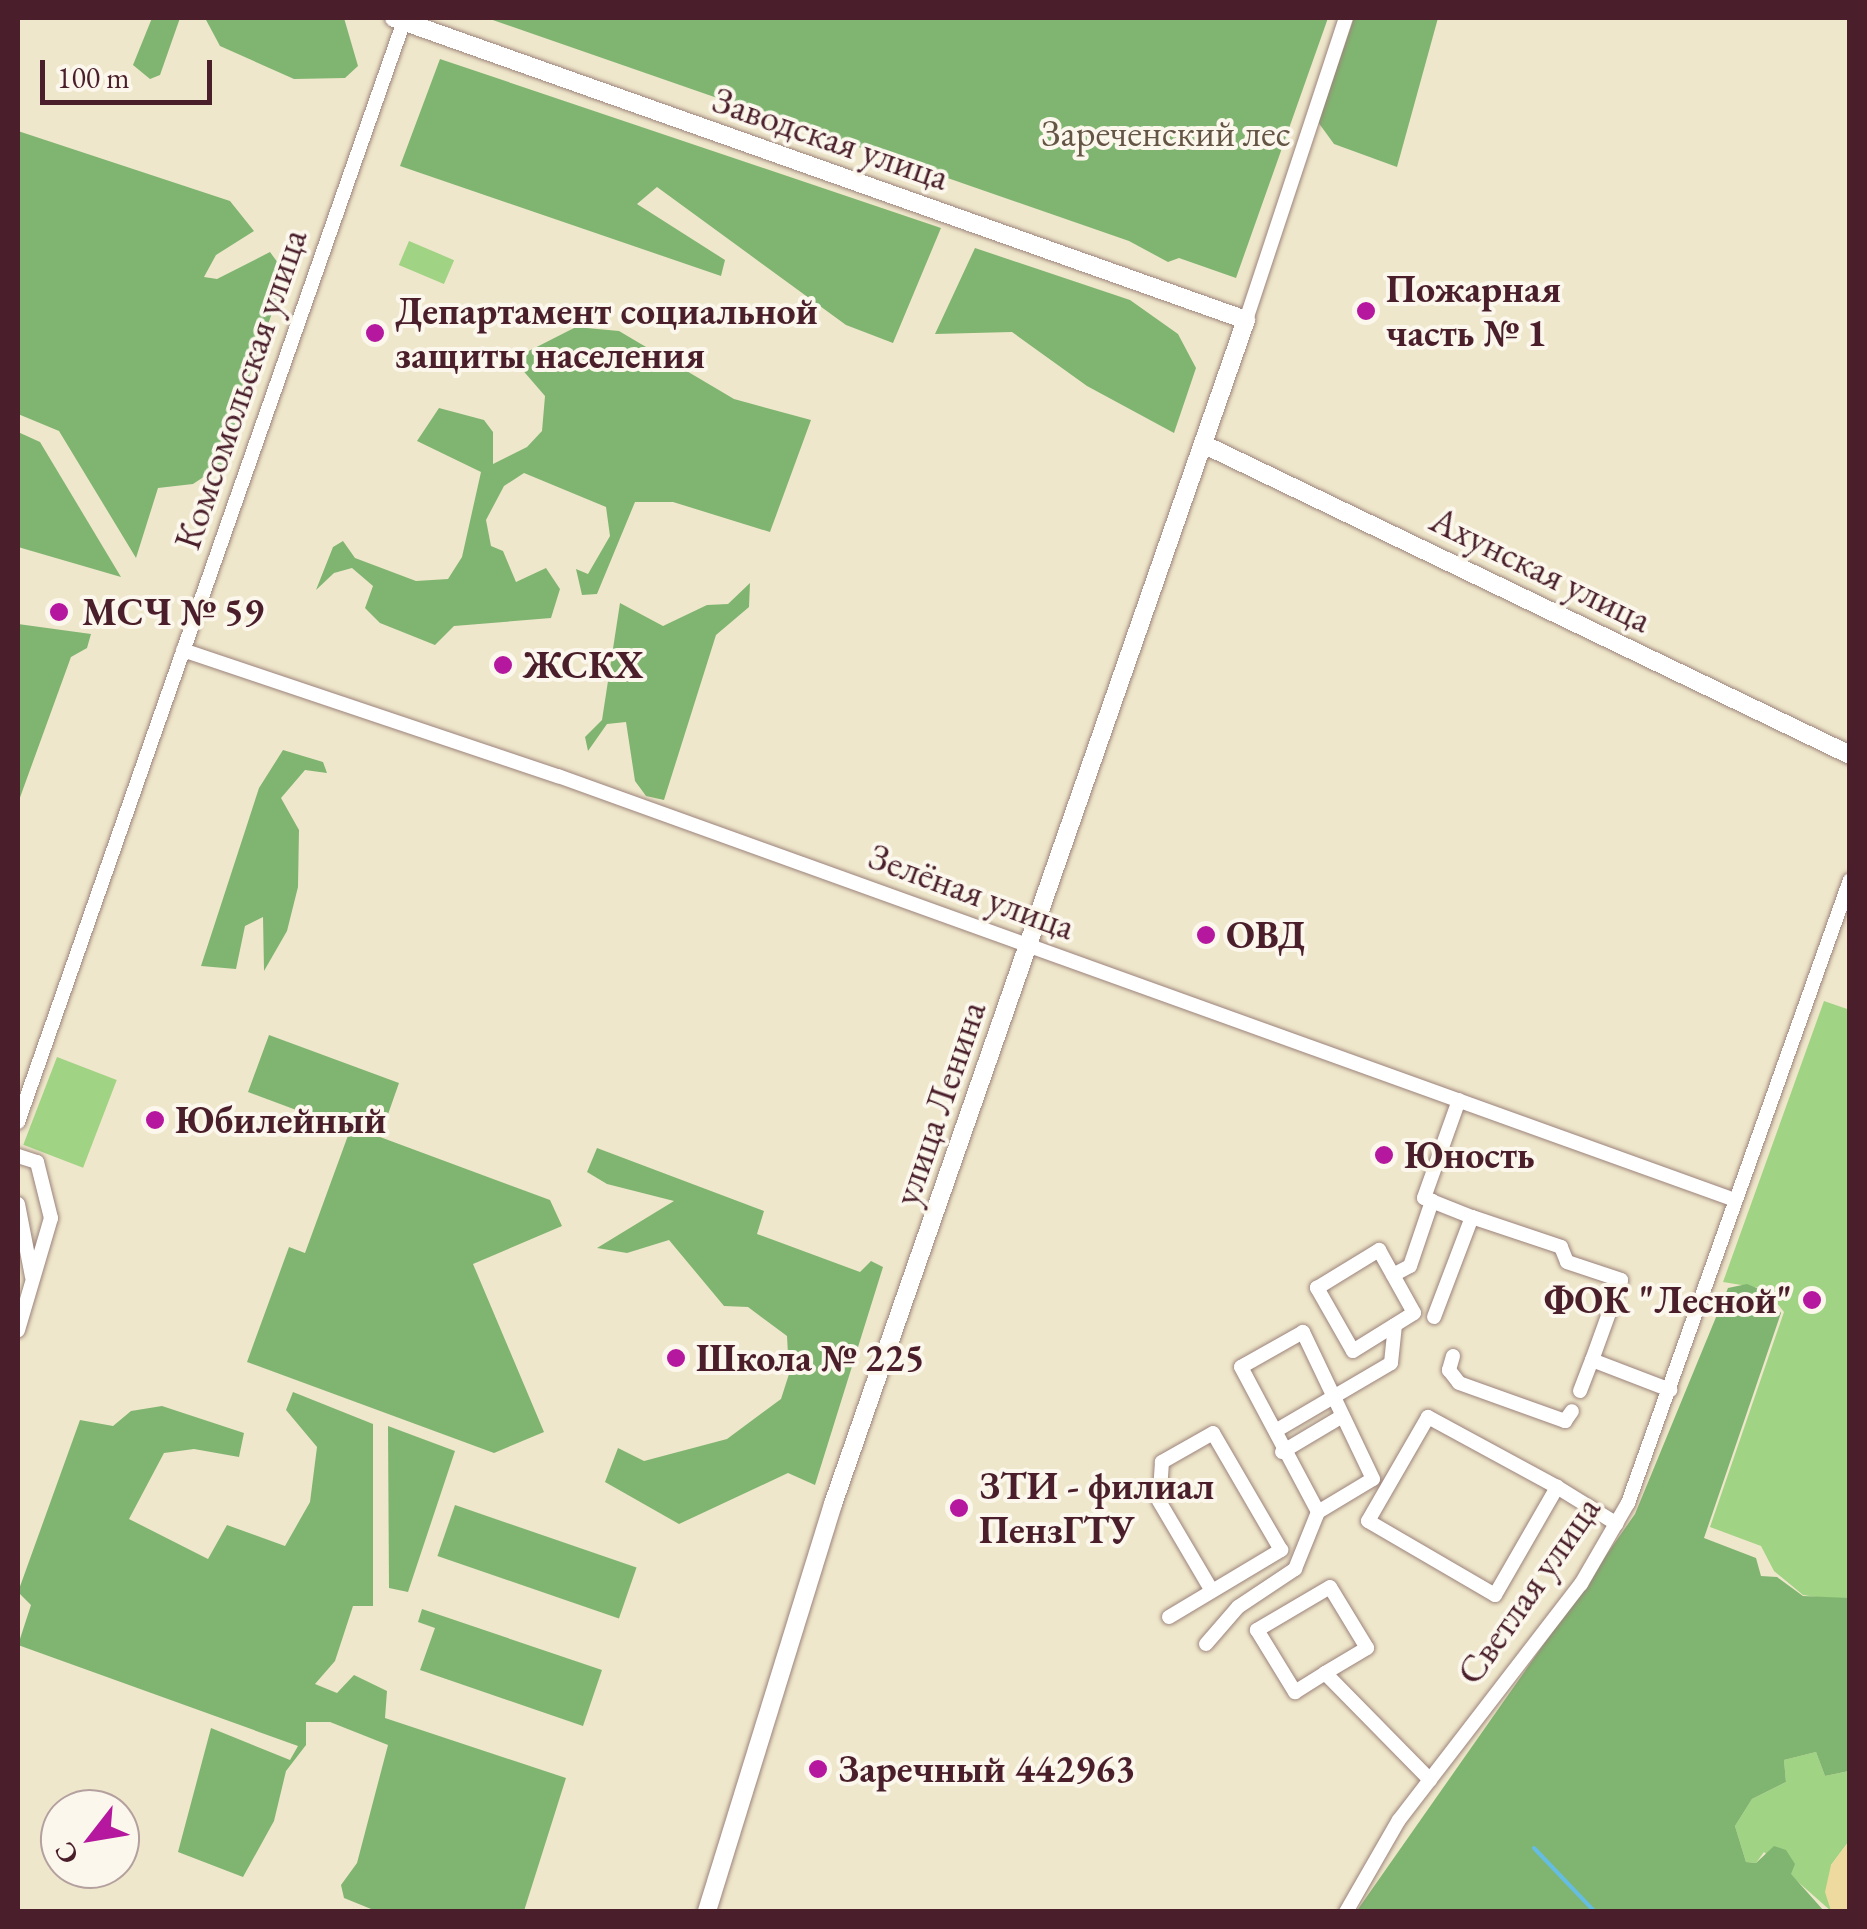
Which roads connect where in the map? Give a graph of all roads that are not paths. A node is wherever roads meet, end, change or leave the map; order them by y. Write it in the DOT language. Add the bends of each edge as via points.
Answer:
graph roads {
  1 [pos="1346,18"];
  2 [pos="401,19"];
  3 [pos="1246,320"];
  4 [pos="1202,444"];
  5 [pos="183,650"];
  6 [pos="1850,754"];
  7 [pos="1850,880"];
  8 [pos="1028,946"];
  9 [pos="1459,1100"];
  10 [pos="18,1122"];
  11 [pos="18,1156"];
  12 [pos="1735,1200"];
  13 [pos="1432,1201"];
  14 [pos="18,1204"];
  15 [pos="1472,1217"];
  16 [pos="49,1227"];
  17 [pos="22,1229"];
  18 [pos="1394,1275"];
  19 [pos="34,1284"];
  20 [pos="1434,1317"];
  21 [pos="1395,1325"];
  22 [pos="18,1330"];
  23 [pos="1353,1351"];
  24 [pos="1453,1356"];
  25 [pos="1592,1360"];
  26 [pos="1368,1376"];
  27 [pos="1580,1390"];
  28 [pos="1670,1390"];
  29 [pos="1338,1394"];
  30 [pos="1572,1411"];
  31 [pos="1339,1418"];
  32 [pos="1277,1430"];
  33 [pos="1282,1452"];
  34 [pos="1556,1487"];
  35 [pos="1318,1512"];
  36 [pos="1617,1524"];
  37 [pos="1212,1591"];
  38 [pos="1170,1617"];
  39 [pos="1206,1644"];
  40 [pos="1325,1673"];
  41 [pos="1430,1780"];
  42 [pos="707,1912"];
  43 [pos="1346,1912"];
  1 -- 3 [label="street"];
  2 -- 3 [label="main road, Заводская улица"];
  2 -- 5 [label="street, Комсомольская улица"];
  3 -- 4 [label="main road, улица Ленина"];
  4 -- 6 [label="main road, Ахунская улица"];
  4 -- 8 [label="main road, улица Ленина"];
  5 -- 8 [label="street, Зелёная улица" via="558,776"];
  5 -- 10 [label="street, Комсомольская улица"];
  7 -- 12 [label="street, Светлая улица"];
  8 -- 9 [label="street, Зелёная улица"];
  8 -- 42 [label="main road, улица Ленина" via="828,1520"];
  9 -- 12 [label="street, Зелёная улица"];
  9 -- 13 [label="street" via="1424,1198"];
  11 -- 16 [label="street" via="37,1162 50,1204"];
  12 -- 28 [label="street, Светлая улица"];
  13 -- 15 [label="street"];
  13 -- 18 [label="street" via="1410,1266"];
  14 -- 17 [label="street"];
  15 -- 20 [label="street"];
  15 -- 25 [label="street" via="1561,1246 1566,1262 1621,1280"];
  16 -- 17 [label="street" via="37,1234"];
  16 -- 19 [label="street"];
  17 -- 19 [label="street"];
  18 -- 21 [label="street" via="1414,1313"];
  18 -- 23 [label="street" via="1379,1250 1316,1288"];
  19 -- 22 [label="street"];
  21 -- 23 [label="street"];
  21 -- 26 [label="street" via="1391,1362"];
  23 -- 26 [label="street"];
  24 -- 30 [label="street" via="1448,1370 1459,1383 1565,1422"];
  25 -- 27 [label="street"];
  25 -- 28 [label="street"];
  26 -- 29 [label="street"];
  28 -- 36 [label="street, Светлая улица"];
  29 -- 31 [label="street"];
  29 -- 32 [label="street"];
  29 -- 32 [label="street" via="1303,1332 1241,1367"];
  31 -- 33 [label="street"];
  31 -- 35 [label="street" via="1374,1479"];
  32 -- 33 [label="street"];
  33 -- 35 [label="street"];
  34 -- 34 [label="street" via="1428,1417 1368,1521 1495,1595"];
  34 -- 36 [label="street"];
  35 -- 39 [label="street" via="1295,1569 1238,1608"];
  36 -- 41 [label="street, Светлая улица" via="1581,1584"];
  37 -- 37 [label="street" via="1158,1501 1162,1462 1214,1432 1281,1550"];
  37 -- 38 [label="street"];
  40 -- 40 [label="street" via="1295,1692 1257,1630 1330,1587 1367,1648"];
  40 -- 41 [label="street"];
  41 -- 43 [label="street, Светлая улица" via="1373,1859"];
}
